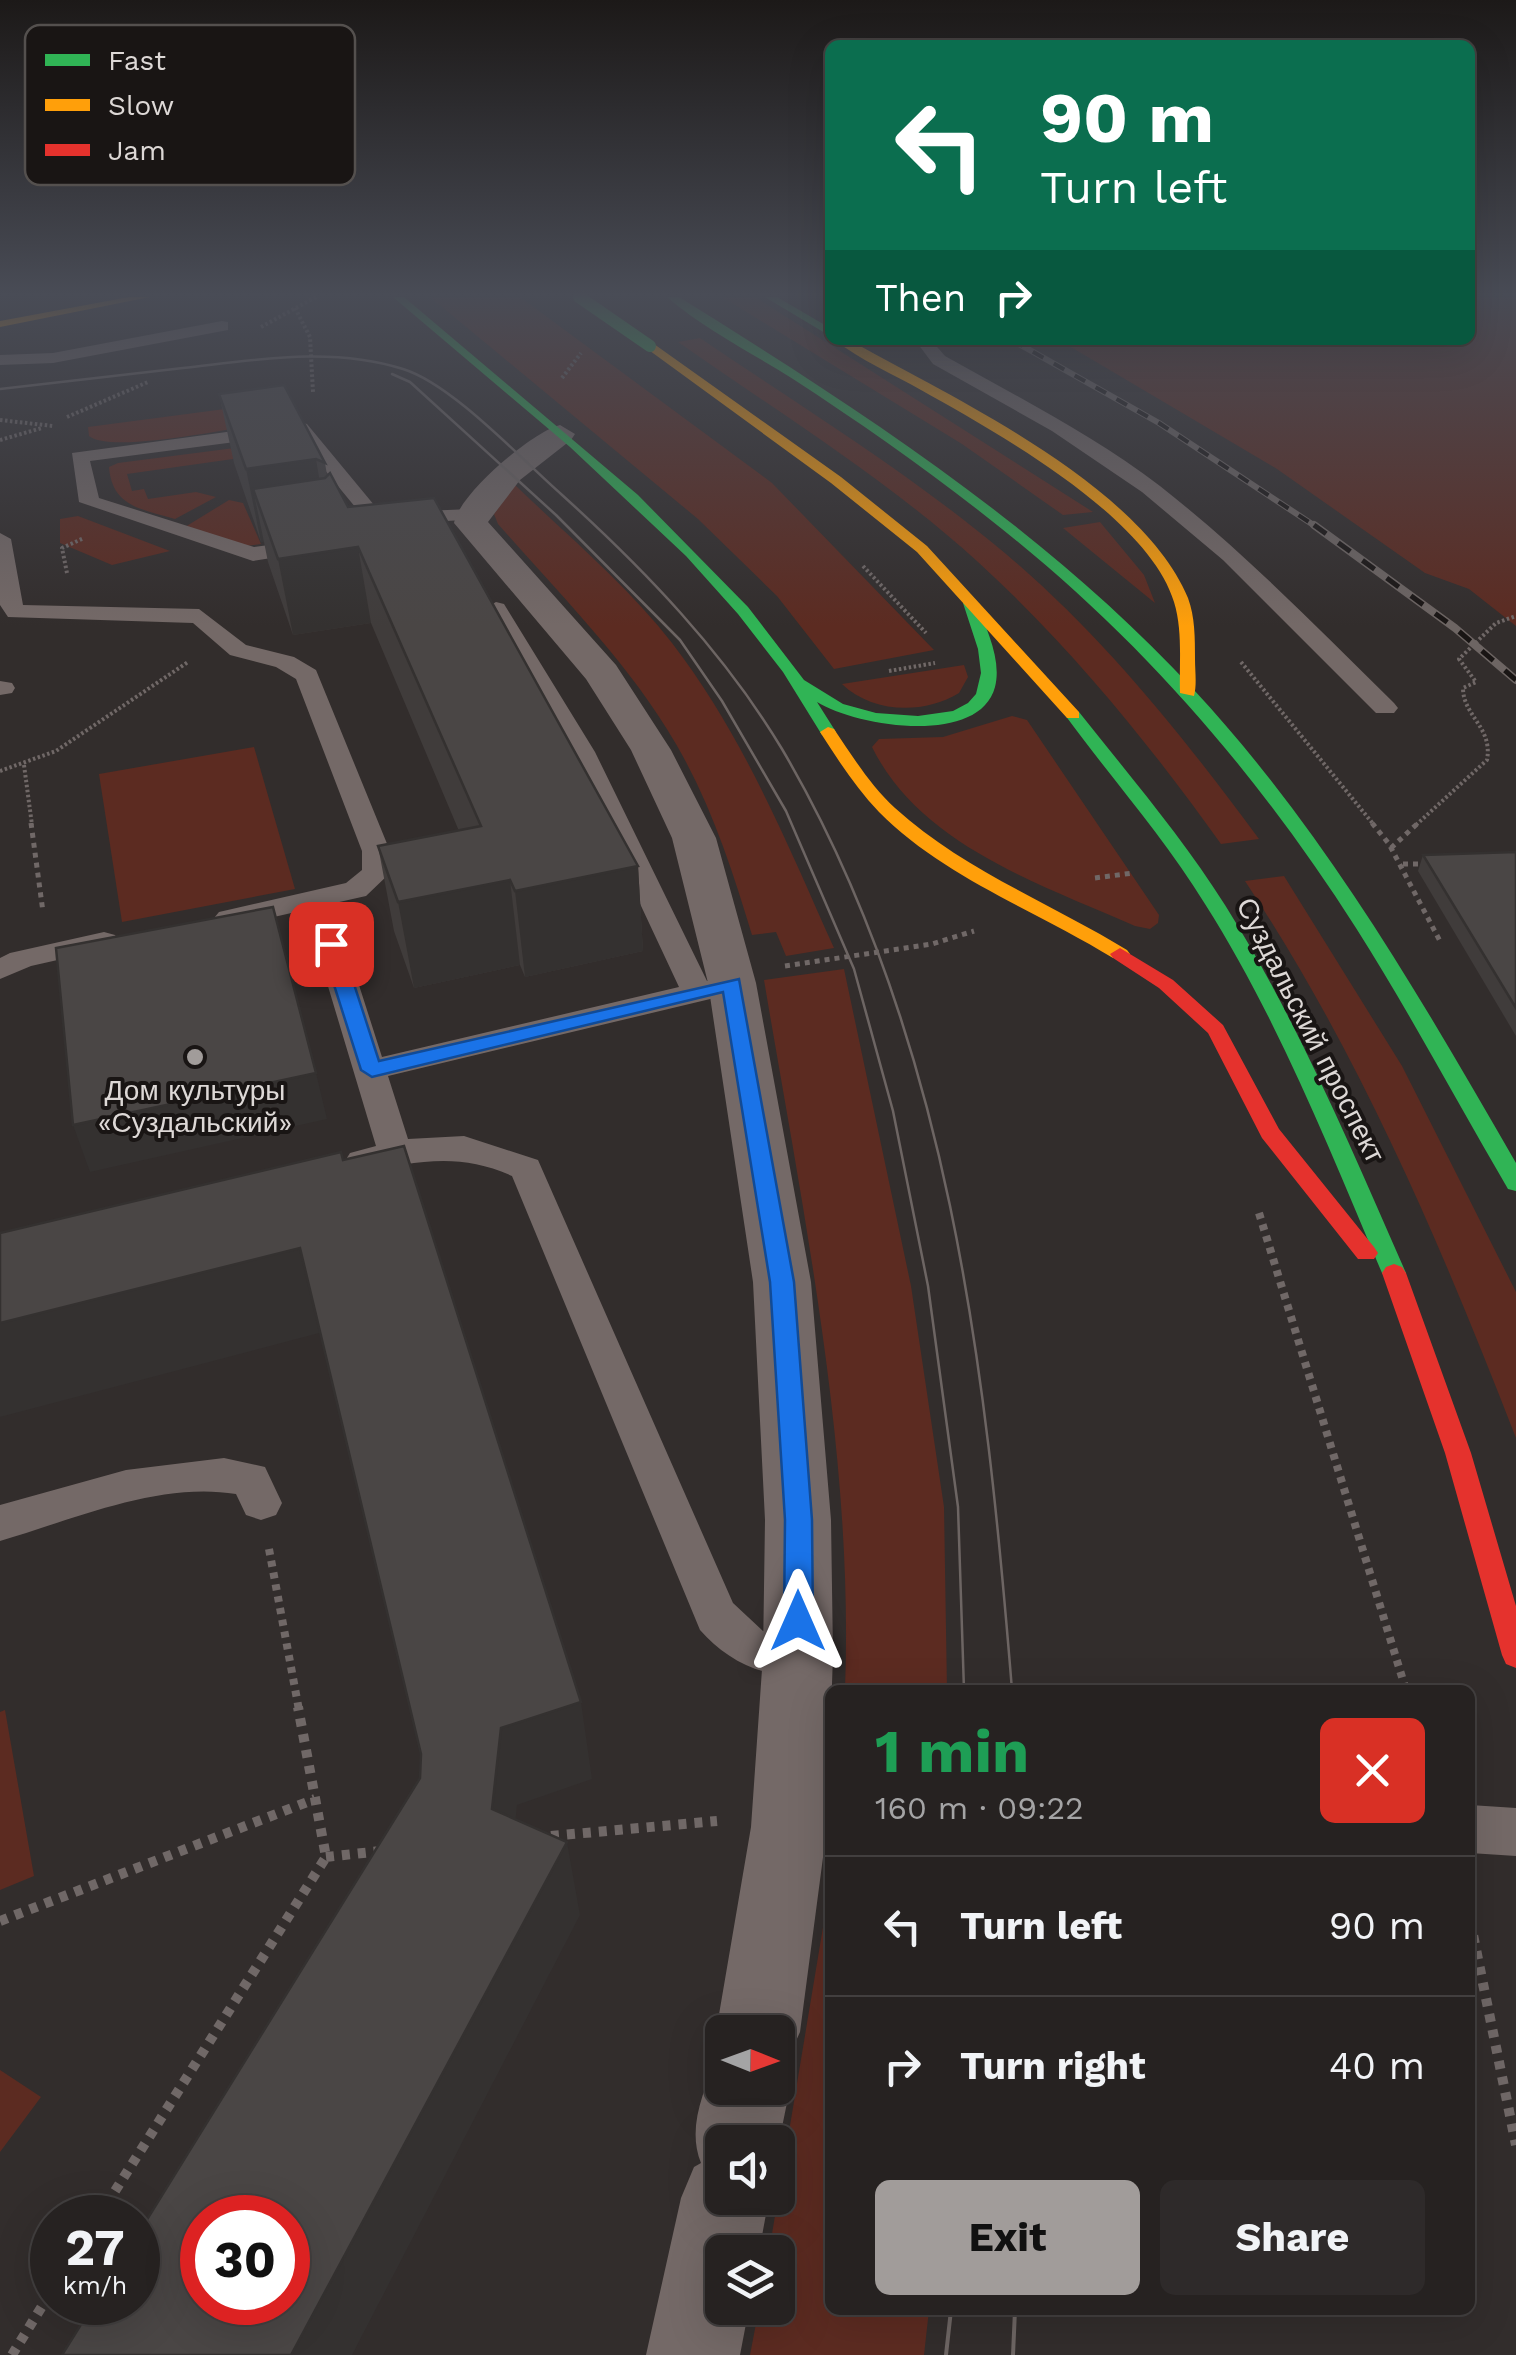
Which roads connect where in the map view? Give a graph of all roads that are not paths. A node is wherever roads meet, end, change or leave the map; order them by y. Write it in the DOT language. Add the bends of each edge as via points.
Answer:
graph roads {
  1 [pos="528,407"];
  2 [pos="735,407"];
  3 [pos="841,407"];
  4 [pos="952,407"];
  5 [pos="1022,407"];
  6 [pos="560,434"];
  7 [pos="460,502"];
  8 [pos="377,522"];
  9 [pos="350,527"];
  10 [pos="0,538"];
  11 [pos="329,542"];
  12 [pos="969,599"];
  13 [pos="496,610"];
  14 [pos="803,685"];
  15 [pos="1188,693"];
  16 [pos="1386,708"];
  17 [pos="321,913"];
  18 [pos="205,922"];
  19 [pos="134,936"];
  20 [pos="0,970"];
  21 [pos="718,976"];
  22 [pos="372,1070"];
  23 [pos="396,1154"];
  24 [pos="320,1170"];
  25 [pos="1516,1183"];
  26 [pos="1410,1310"];
  27 [pos="261,1503"];
  28 [pos="0,1523"];
  29 [pos="798,1654"];
  30 [pos="1516,1655"];
  31 [pos="1475,1829"];
  32 [pos="1516,1832"];
  33 [pos="761,2015"];
  34 [pos="721,2215"];
  35 [pos="692,2355"];
  1 -- 6 [label="main road"];
  2 -- 12 [label="main road, Суздальский проспект, bridge" via="922,550"];
  3 -- 15 [label="main road" via="1009,528"];
  4 -- 15 [label="main road" via="1071,480 1155,554 1180,596"];
  5 -- 16 [label="lane" via="1149,488 1231,556"];
  6 -- 7 [label="street"];
  6 -- 14 [label="main road" via="716,578"];
  7 -- 8 [label="lane"];
  7 -- 21 [label="street" via="471,523 602,672 651,750 694,838"];
  8 -- 9 [label="lane"];
  8 -- 11 [label="lane" via="300,428 79,457 89,502 252,554"];
  10 -- 18 [label="lane" via="8,600 16,612 199,616 238,650 286,662 307,675 376,851 376,873 356,890 318,901"];
  12 -- 14 [label="main road" via="987,686 968,711 907,721 876,718 845,711"];
  12 -- 26 [label="main road, Суздальский проспект" via="1051,687 1230,928 1324,1107"];
  13 -- 21 [label="lane"];
  14 -- 26 [label="main road" via="872,796 911,833 968,872 1136,964 1216,1030 1270,1133"];
  15 -- 25 [label="main road" via="1360,916"];
  17 -- 22 [label="lane"];
  19 -- 20 [label="lane" via="21,959"];
  21 -- 22 [label="lane"];
  21 -- 29 [label="street" via="782,1282 798,1520"];
  22 -- 23 [label="lane"];
  23 -- 24 [label="lane"];
  23 -- 29 [label="lane" via="436,1146 490,1149 526,1168 716,1616 738,1643"];
  26 -- 30 [label="main road, Суздальский проспект"];
  27 -- 28 [label="lane" via="250,1479 225,1471"];
  29 -- 33 [label="street" via="789,1827"];
  31 -- 32 [label="lane"];
  34 -- 35 [label="street"];
}
